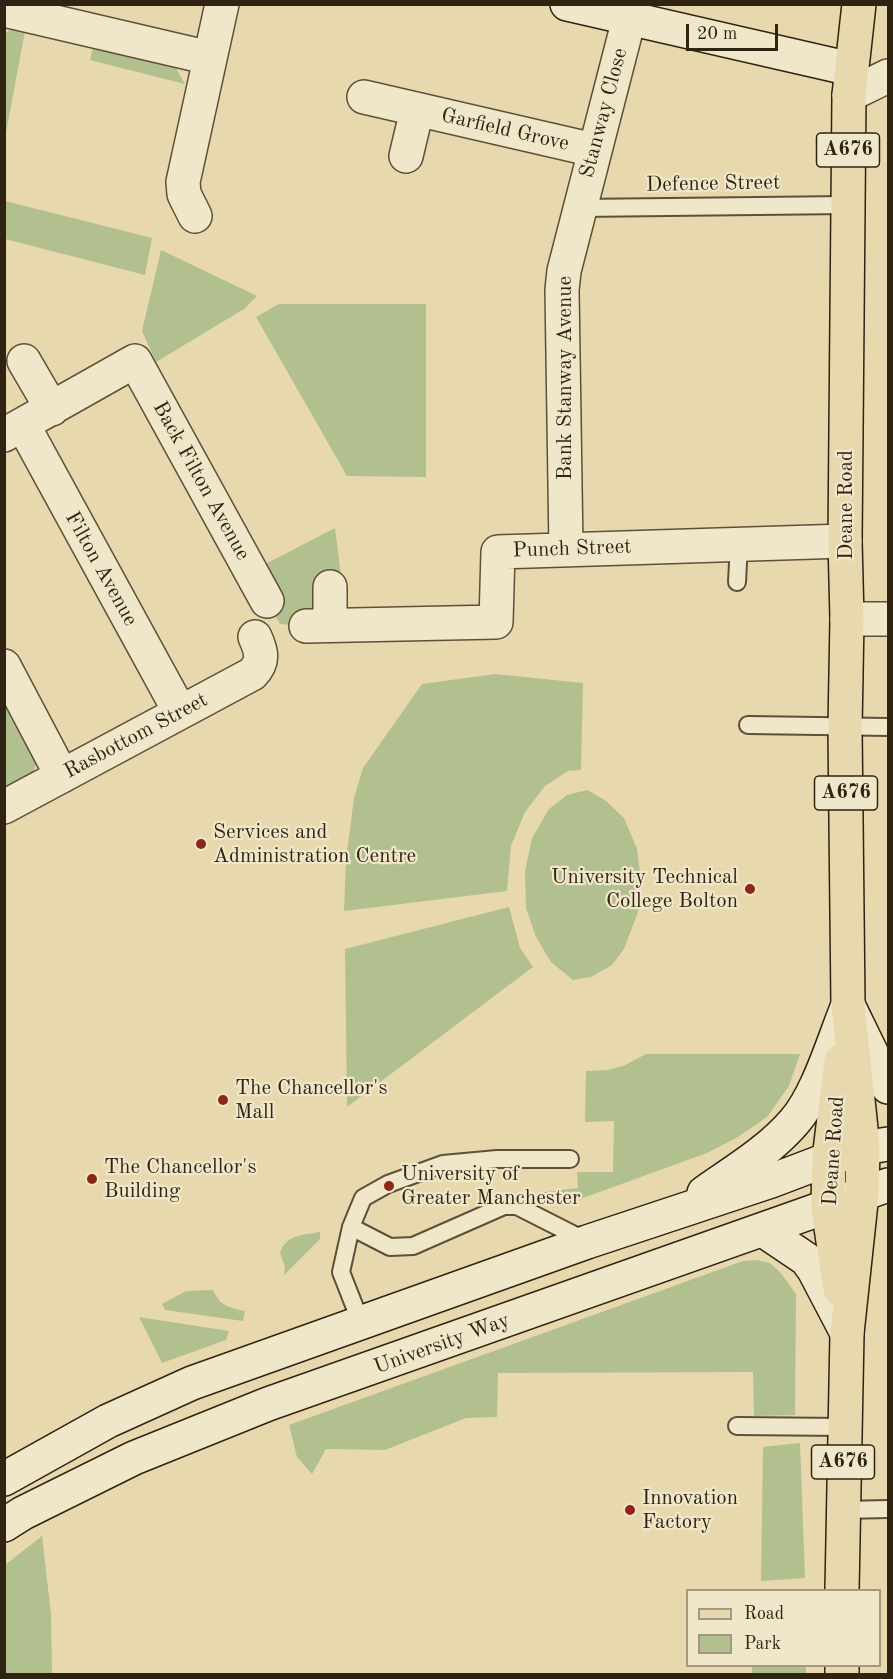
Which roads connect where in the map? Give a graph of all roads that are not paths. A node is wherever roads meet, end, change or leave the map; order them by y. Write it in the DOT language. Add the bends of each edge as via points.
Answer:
graph roads {
  1 [pos="222,4"];
  2 [pos="567,4"];
  3 [pos="859,4"];
  4 [pos="4,10"];
  5 [pos="629,19"];
  6 [pos="210,58"];
  7 [pos="888,76"];
  8 [pos="850,82"];
  9 [pos="364,97"];
  10 [pos="417,110"];
  11 [pos="594,150"];
  12 [pos="406,156"];
  13 [pos="847,205"];
  14 [pos="579,208"];
  15 [pos="195,216"];
  16 [pos="24,361"];
  17 [pos="52,409"];
  18 [pos="14,430"];
  19 [pos="845,541"];
  20 [pos="739,544"];
  21 [pos="566,549"];
  22 [pos="737,582"];
  23 [pos="330,587"];
  24 [pos="267,602"];
  25 [pos="847,618"];
  26 [pos="888,619"];
  27 [pos="265,653"];
  28 [pos="4,666"];
  29 [pos="180,712"];
  30 [pos="748,725"];
  31 [pos="845,728"];
  32 [pos="888,728"];
  33 [pos="62,776"];
  34 [pos="4,807"];
  35 [pos="848,1005"];
  36 [pos="888,1088"];
  37 [pos="876,1146"];
  38 [pos="570,1159"];
  39 [pos="829,1159"];
  40 [pos="875,1189"];
  41 [pos="828,1206"];
  42 [pos="674,1214"];
  43 [pos="351,1227"];
  44 [pos="763,1230"];
  45 [pos="587,1242"];
  46 [pos="361,1323"];
  47 [pos="847,1333"];
  48 [pos="737,1426"];
  49 [pos="844,1427"];
  50 [pos="4,1479"];
  51 [pos="888,1509"];
  52 [pos="843,1510"];
  53 [pos="4,1525"];
  54 [pos="842,1589"];
  1 -- 6 [label="street"];
  2 -- 5 [label="street"];
  3 -- 8 [label="main road, Deane Road / A676"];
  4 -- 6 [label="street"];
  5 -- 8 [label="street"];
  5 -- 11 [label="street, Stanway Close"];
  6 -- 15 [label="street" via="183,182 184,194"];
  7 -- 8 [label="street"];
  8 -- 13 [label="main road, Deane Road / A676"];
  9 -- 10 [label="street, Garfield Grove"];
  10 -- 11 [label="street, Garfield Grove"];
  10 -- 12 [label="street, Garfield Grove"];
  11 -- 14 [label="street, Stanway Close"];
  13 -- 14 [label="lane, Defence Street"];
  13 -- 19 [label="main road, Deane Road / A676"];
  14 -- 21 [label="street, Bank Stanway Avenue" via="562,290"];
  16 -- 17 [label="street"];
  17 -- 18 [label="street"];
  17 -- 24 [label="street, Back Filton Avenue" via="135,361"];
  18 -- 29 [label="street, Filton Avenue"];
  19 -- 20 [label="street, Punch Street"];
  19 -- 25 [label="main road, Deane Road / A676"];
  20 -- 21 [label="street, Punch Street"];
  20 -- 22 [label="lane"];
  21 -- 23 [label="street, Punch Street" via="498,552 496,622 318,625"];
  25 -- 26 [label="street"];
  25 -- 31 [label="main road, Deane Road / A676"];
  27 -- 29 [label="street, Rasbottom Street" via="252,674"];
  28 -- 33 [label="street"];
  29 -- 33 [label="street, Rasbottom Street"];
  30 -- 31 [label="lane"];
  31 -- 32 [label="lane"];
  31 -- 35 [label="main road, Deane Road / A676"];
  33 -- 34 [label="street, Rasbottom Street"];
  35 -- 36 [label="street"];
  35 -- 37 [label="main road, Deane Road / A676"];
  35 -- 39 [label="main road, Deane Road / A676"];
  35 -- 42 [label="street" via="814,1090 796,1121 769,1148"];
  37 -- 39 [label="street"];
  37 -- 40 [label="main road, Deane Road / A676"];
  38 -- 43 [label="lane" via="443,1164 388,1184 363,1198"];
  39 -- 41 [label="main road, Deane Road / A676"];
  39 -- 42 [label="street"];
  40 -- 41 [label="street, University Way"];
  40 -- 47 [label="main road, Deane Road / A676"];
  41 -- 44 [label="street, University Way"];
  41 -- 47 [label="main road, Deane Road / A676"];
  42 -- 45 [label="street"];
  43 -- 45 [label="lane" via="390,1247 413,1246 504,1206 517,1206"];
  43 -- 46 [label="lane" via="341,1272"];
  44 -- 47 [label="street" via="806,1259"];
  44 -- 53 [label="street, University Way" via="268,1404 134,1458"];
  45 -- 46 [label="street"];
  46 -- 50 [label="street" via="192,1383 108,1421"];
  47 -- 49 [label="main road, Deane Road / A676"];
  48 -- 49 [label="lane"];
  49 -- 52 [label="main road, Deane Road / A676"];
  51 -- 52 [label="lane"];
  52 -- 54 [label="main road, Deane Road / A676"];
}
